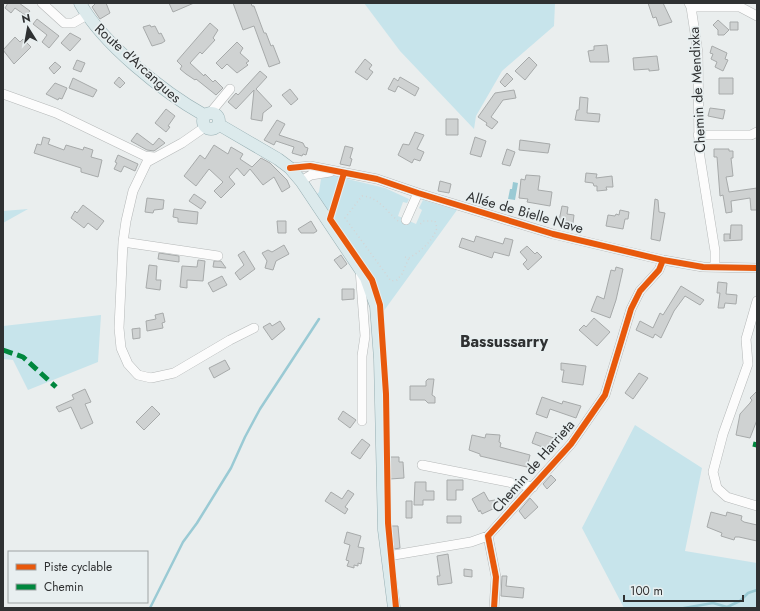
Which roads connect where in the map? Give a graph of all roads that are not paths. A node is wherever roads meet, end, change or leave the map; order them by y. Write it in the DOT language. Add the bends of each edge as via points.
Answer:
graph roads {
  1 [pos="42,3"];
  2 [pos="80,3"];
  3 [pos="690,5"];
  4 [pos="87,14"];
  5 [pos="757,16"];
  6 [pos="230,89"];
  7 [pos="3,94"];
  8 [pos="207,118"];
  9 [pos="757,132"];
  10 [pos="698,135"];
  11 [pos="154,157"];
  12 [pos="290,168"];
  13 [pos="336,171"];
  14 [pos="301,181"];
  15 [pos="418,193"];
  16 [pos="403,222"];
  17 [pos="123,242"];
  18 [pos="218,256"];
  19 [pos="664,260"];
  20 [pos="715,267"];
  21 [pos="757,268"];
  22 [pos="360,269"];
  23 [pos="757,301"];
  24 [pos="254,328"];
  25 [pos="362,421"];
  26 [pos="422,465"];
  27 [pos="533,487"];
  28 [pos="757,506"];
  29 [pos="488,536"];
  30 [pos="394,555"];
  31 [pos="394,608"];
  32 [pos="494,608"];
  1 -- 4 [label="street" via="64,23 73,23"];
  2 -- 4 [label="main road, Route d'Arcangues"];
  3 -- 5 [label="street, Chemin de Mendixka" via="740,7"];
  3 -- 10 [label="street, Chemin de Mendixka" via="698,53"];
  4 -- 8 [label="main road, Route d'Arcangues" via="104,36 154,81"];
  6 -- 8 [label="street"];
  7 -- 11 [label="street" via="56,113 145,156"];
  8 -- 11 [label="street" via="182,143"];
  8 -- 12 [label="main road" via="211,129 218,124"];
  9 -- 10 [label="street" via="751,135"];
  10 -- 20 [label="street, Chemin de Mendixka" via="715,251"];
  11 -- 17 [label="street" via="147,162 133,191"];
  12 -- 13 [label="street, Allée de Bielle Nave" via="310,166"];
  12 -- 14 [label="main road"];
  13 -- 14 [label="street, Allée de Bielle Nave" via="311,175"];
  13 -- 15 [label="street, Allée de Bielle Nave" via="378,179"];
  14 -- 22 [label="main road"];
  15 -- 16 [label="street"];
  15 -- 19 [label="street, Allée de Bielle Nave" via="553,234"];
  17 -- 18 [label="street"];
  17 -- 24 [label="street" via="119,328 121,348 128,364 138,375 151,378 174,373"];
  19 -- 20 [label="street, Allée de Bielle Nave"];
  19 -- 27 [label="street, Chemin de Harrieta" via="659,270 640,291 631,309 605,394 571,444"];
  20 -- 21 [label="street, Allée de Bielle Nave"];
  22 -- 25 [label="street" via="366,336 362,356"];
  22 -- 31 [label="main road" via="376,306 380,359 384,530"];
  23 -- 28 [label="street" via="746,339 748,364 723,434 713,472 717,488 727,497"];
  26 -- 27 [label="street, Chemin de Harrieta"];
  27 -- 29 [label="street, Chemin de Harrieta"];
  29 -- 30 [label="street" via="470,542"];
  29 -- 32 [label="street" via="496,577"];
}
